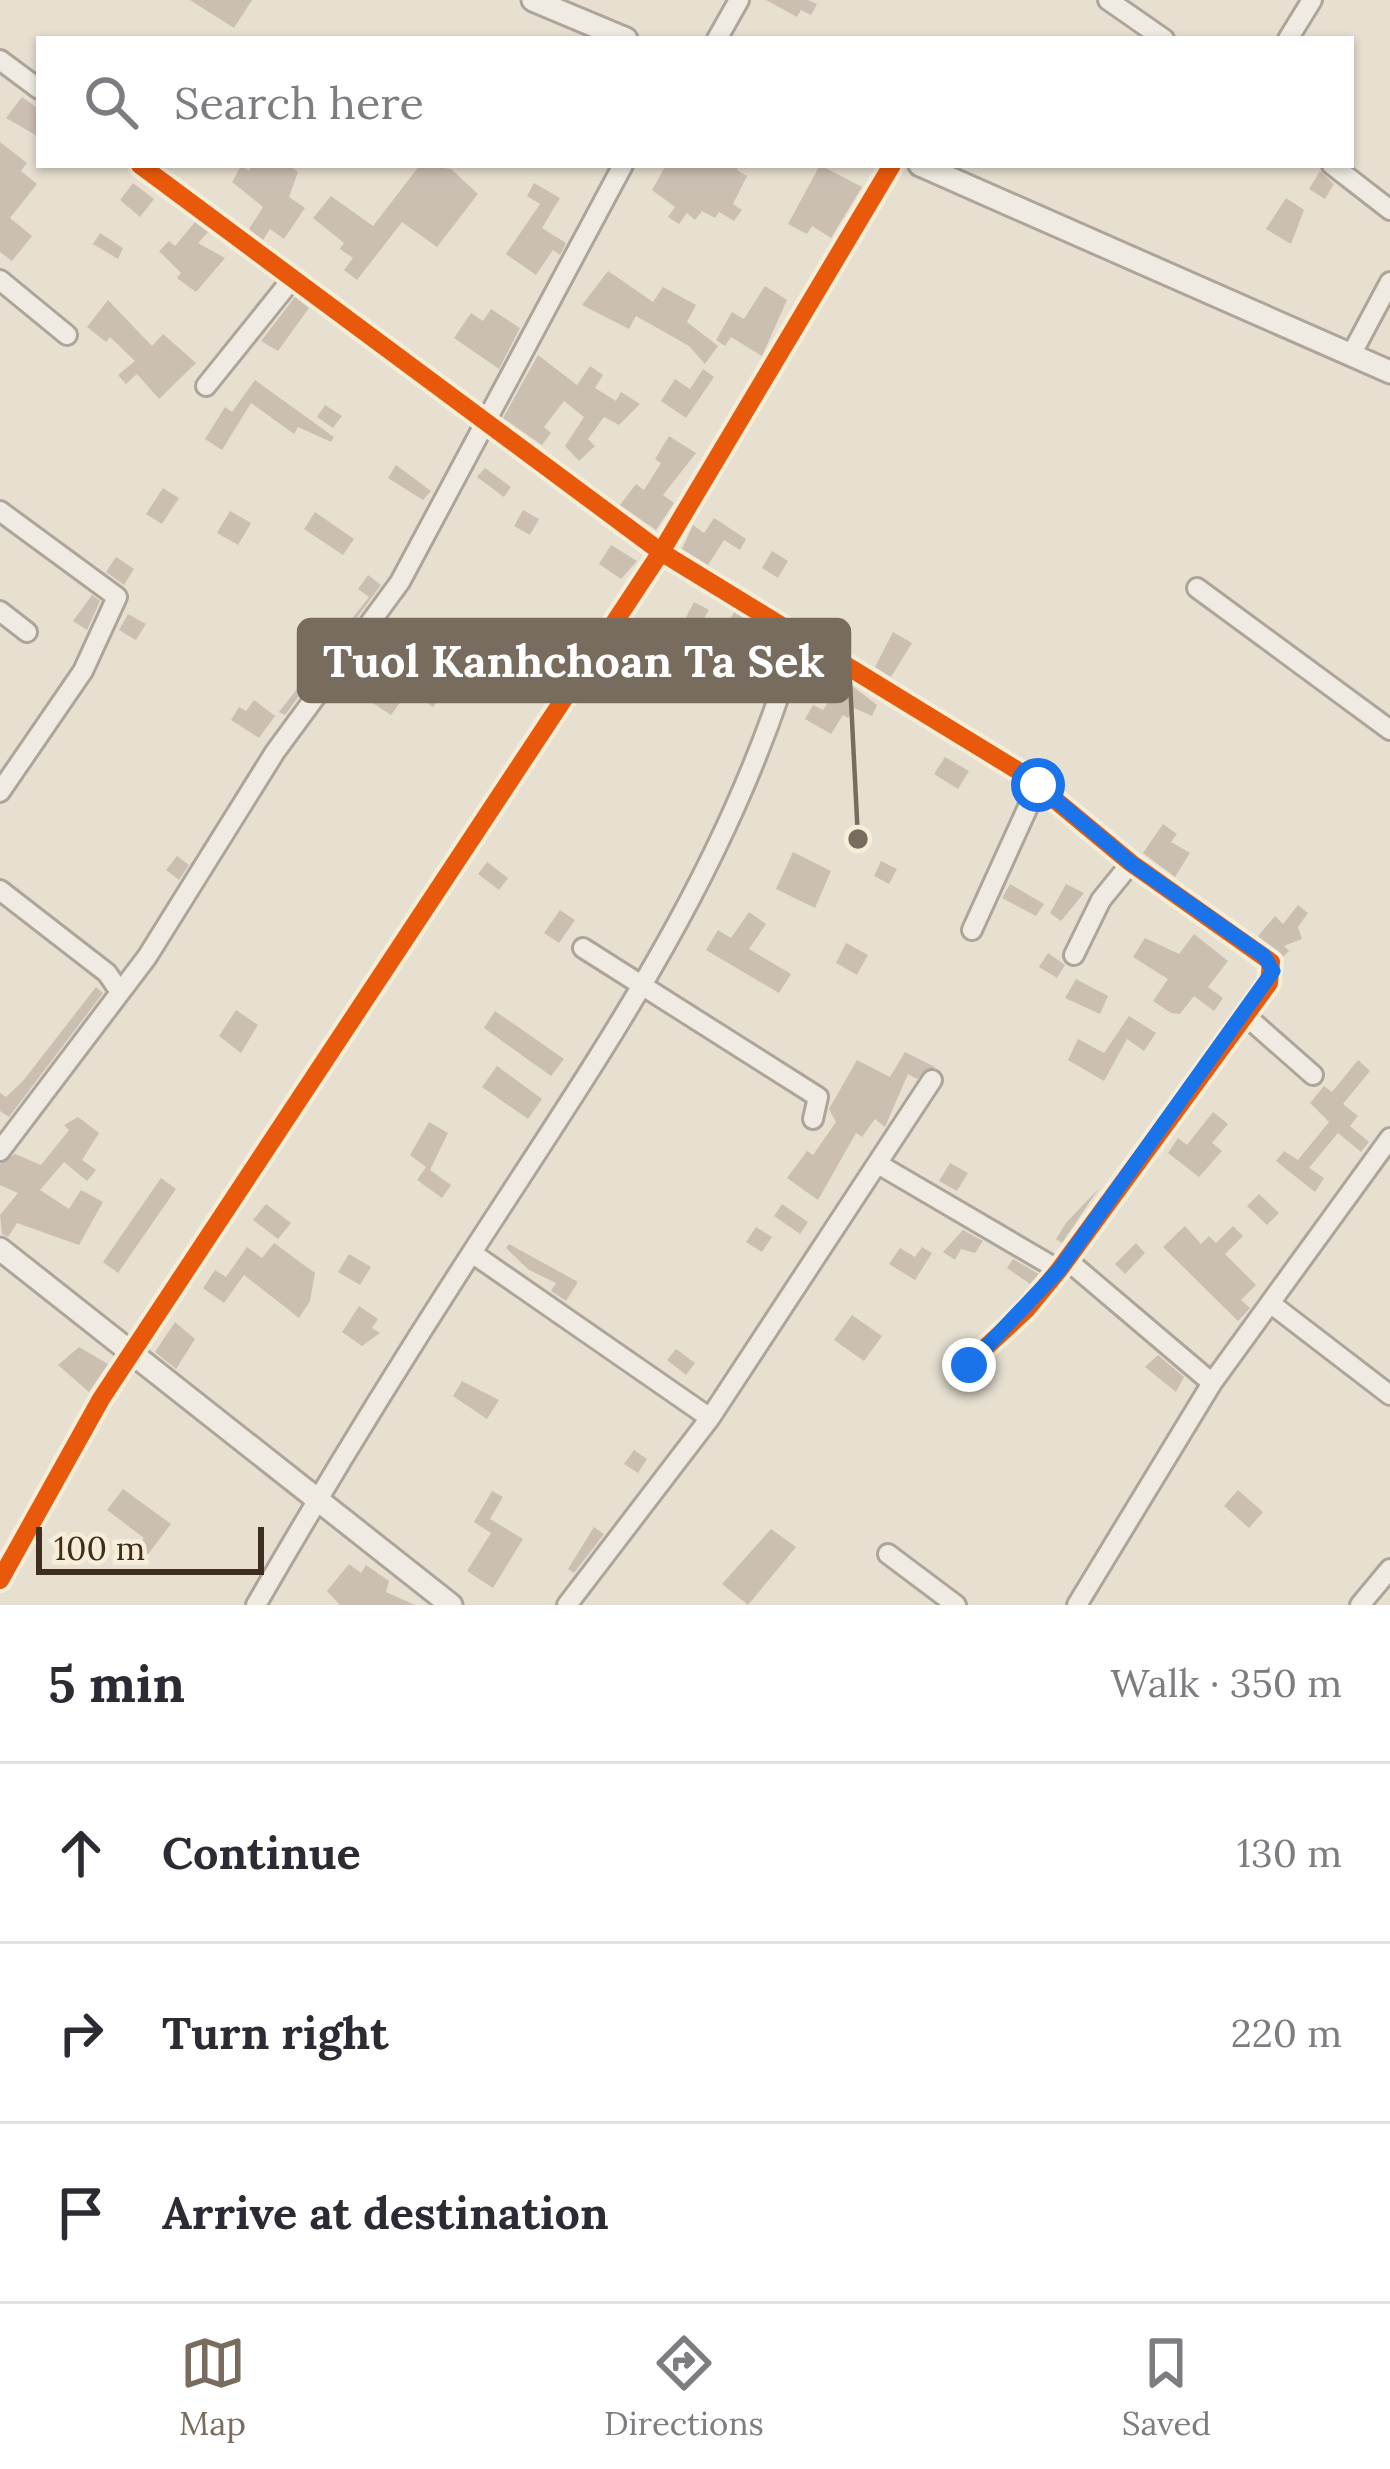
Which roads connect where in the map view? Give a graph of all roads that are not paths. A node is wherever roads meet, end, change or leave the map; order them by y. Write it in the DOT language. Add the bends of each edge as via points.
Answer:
graph roads {
  1 [pos="533,0"];
  2 [pos="739,0"];
  3 [pos="1108,0"];
  4 [pos="1312,0"];
  5 [pos="619,36"];
  6 [pos="719,36"];
  7 [pos="1160,36"];
  8 [pos="1290,36"];
  9 [pos="0,60"];
  10 [pos="36,87"];
  11 [pos="144,168"];
  12 [pos="621,168"];
  13 [pos="890,168"];
  14 [pos="927,168"];
  15 [pos="1336,168"];
  16 [pos="1390,210"];
  17 [pos="292,279"];
  18 [pos="0,280"];
  19 [pos="1390,282"];
  20 [pos="67,335"];
  21 [pos="1351,355"];
  22 [pos="1390,372"];
  23 [pos="206,386"];
  24 [pos="483,424"];
  25 [pos="0,511"];
  26 [pos="661,552"];
  27 [pos="1197,588"];
  28 [pos="0,611"];
  29 [pos="798,631"];
  30 [pos="26,632"];
  31 [pos="1390,730"];
  32 [pos="1038,785"];
  33 [pos="0,792"];
  34 [pos="1131,863"];
  35 [pos="0,890"];
  36 [pos="972,930"];
  37 [pos="583,948"];
  38 [pos="1075,955"];
  39 [pos="646,985"];
  40 [pos="121,992"];
  41 [pos="1246,1016"];
  42 [pos="1313,1076"];
  43 [pos="932,1080"];
  44 [pos="814,1119"];
  45 [pos="1390,1138"];
  46 [pos="0,1151"];
  47 [pos="878,1164"];
  48 [pos="0,1249"];
  49 [pos="472,1253"];
  50 [pos="1063,1265"];
  51 [pos="1270,1303"];
  52 [pos="131,1352"];
  53 [pos="959,1372"];
  54 [pos="1212,1383"];
  55 [pos="1390,1394"];
  56 [pos="710,1418"];
  57 [pos="315,1502"];
  58 [pos="888,1554"];
  59 [pos="0,1580"];
  60 [pos="1386,1581"];
  61 [pos="256,1605"];
  62 [pos="451,1605"];
  63 [pos="567,1605"];
  64 [pos="956,1605"];
  65 [pos="1077,1605"];
  66 [pos="1360,1605"];
  1 -- 5 [label="street"];
  2 -- 6 [label="street"];
  3 -- 7 [label="street"];
  4 -- 8 [label="street"];
  9 -- 10 [label="street"];
  11 -- 17 [label="street"];
  12 -- 24 [label="street"];
  13 -- 26 [label="street"];
  14 -- 21 [label="street"];
  15 -- 16 [label="street"];
  17 -- 23 [label="street"];
  17 -- 24 [label="street"];
  18 -- 20 [label="street"];
  19 -- 21 [label="street"];
  21 -- 22 [label="street"];
  24 -- 26 [label="street"];
  24 -- 40 [label="street" via="400,582 275,752"];
  25 -- 33 [label="street" via="117,597 83,671"];
  26 -- 29 [label="street"];
  26 -- 52 [label="street"];
  27 -- 31 [label="street"];
  28 -- 30 [label="street"];
  29 -- 32 [label="street"];
  29 -- 39 [label="street" via="774,683 781,690 737,812"];
  32 -- 34 [label="street"];
  32 -- 36 [label="street"];
  34 -- 38 [label="street" via="1101,900"];
  34 -- 41 [label="street" via="1271,962 1269,983"];
  35 -- 40 [label="street"];
  37 -- 39 [label="street"];
  39 -- 44 [label="street" via="818,1097"];
  39 -- 49 [label="street"];
  40 -- 46 [label="street"];
  41 -- 42 [label="street"];
  41 -- 50 [label="street"];
  43 -- 47 [label="street"];
  45 -- 51 [label="street"];
  47 -- 50 [label="street"];
  47 -- 56 [label="street"];
  48 -- 52 [label="street"];
  49 -- 56 [label="street"];
  49 -- 57 [label="street"];
  50 -- 53 [label="street"];
  50 -- 54 [label="street"];
  51 -- 54 [label="street"];
  51 -- 55 [label="street"];
  52 -- 57 [label="street"];
  52 -- 59 [label="street"];
  54 -- 65 [label="street"];
  56 -- 63 [label="street"];
  57 -- 61 [label="street"];
  57 -- 62 [label="street"];
  58 -- 64 [label="street"];
  60 -- 66 [label="street"];
}
